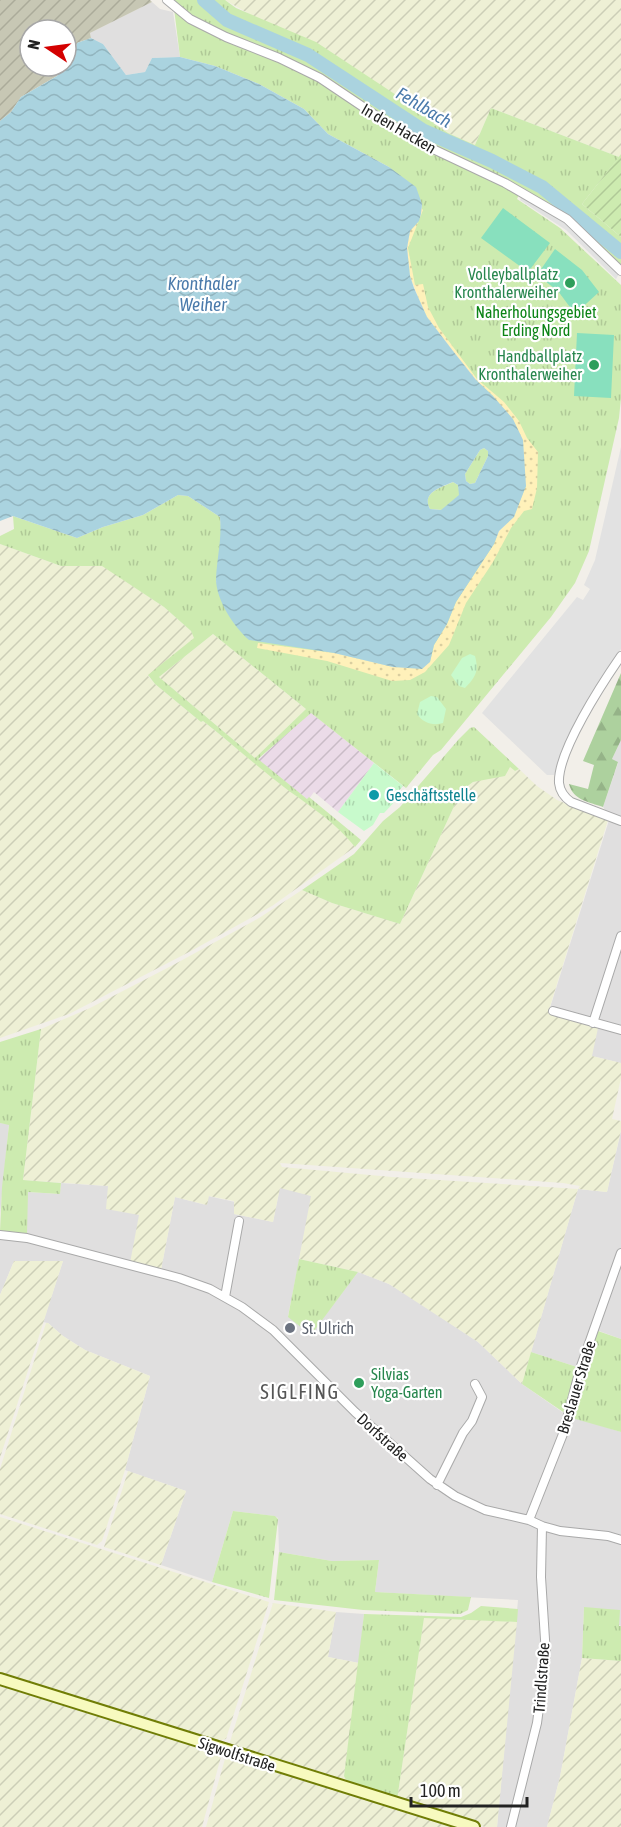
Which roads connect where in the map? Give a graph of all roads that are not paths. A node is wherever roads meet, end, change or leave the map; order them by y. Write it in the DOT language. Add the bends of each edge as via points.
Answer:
graph roads {
  1 [pos="167,0"];
  2 [pos="621,271"];
  3 [pos="621,656"];
  4 [pos="621,821"];
  5 [pos="621,936"];
  6 [pos="553,1011"];
  7 [pos="593,1023"];
  8 [pos="621,1030"];
  9 [pos="239,1221"];
  10 [pos="0,1235"];
  11 [pos="621,1253"];
  12 [pos="225,1297"];
  13 [pos="475,1384"];
  14 [pos="437,1485"];
  15 [pos="529,1520"];
  16 [pos="542,1526"];
  17 [pos="621,1540"];
  18 [pos="0,1679"];
  19 [pos="474,1827"];
  20 [pos="511,1827"];
  1 -- 2 [label="street, In den Hacken" via="190,20 313,74 433,149 505,183 567,219"];
  3 -- 4 [label="street" via="594,697 572,742 559,785 571,802"];
  5 -- 7 [label="street"];
  6 -- 7 [label="street"];
  7 -- 8 [label="street"];
  9 -- 12 [label="street"];
  10 -- 12 [label="street, Dorfstraße" via="27,1238 198,1283"];
  11 -- 15 [label="street, Breslauer Straße" via="580,1369 563,1434"];
  12 -- 14 [label="street, Dorfstraße" via="273,1330 355,1412"];
  13 -- 14 [label="street" via="482,1397"];
  14 -- 15 [label="street, Dorfstraße" via="485,1510"];
  15 -- 16 [label="street, Dorfstraße"];
  16 -- 17 [label="street, Dorfstraße"];
  16 -- 20 [label="street, Trindlstraße" via="545,1665 537,1723"];
  18 -- 19 [label="street, Sigwolfstraße"];
}
